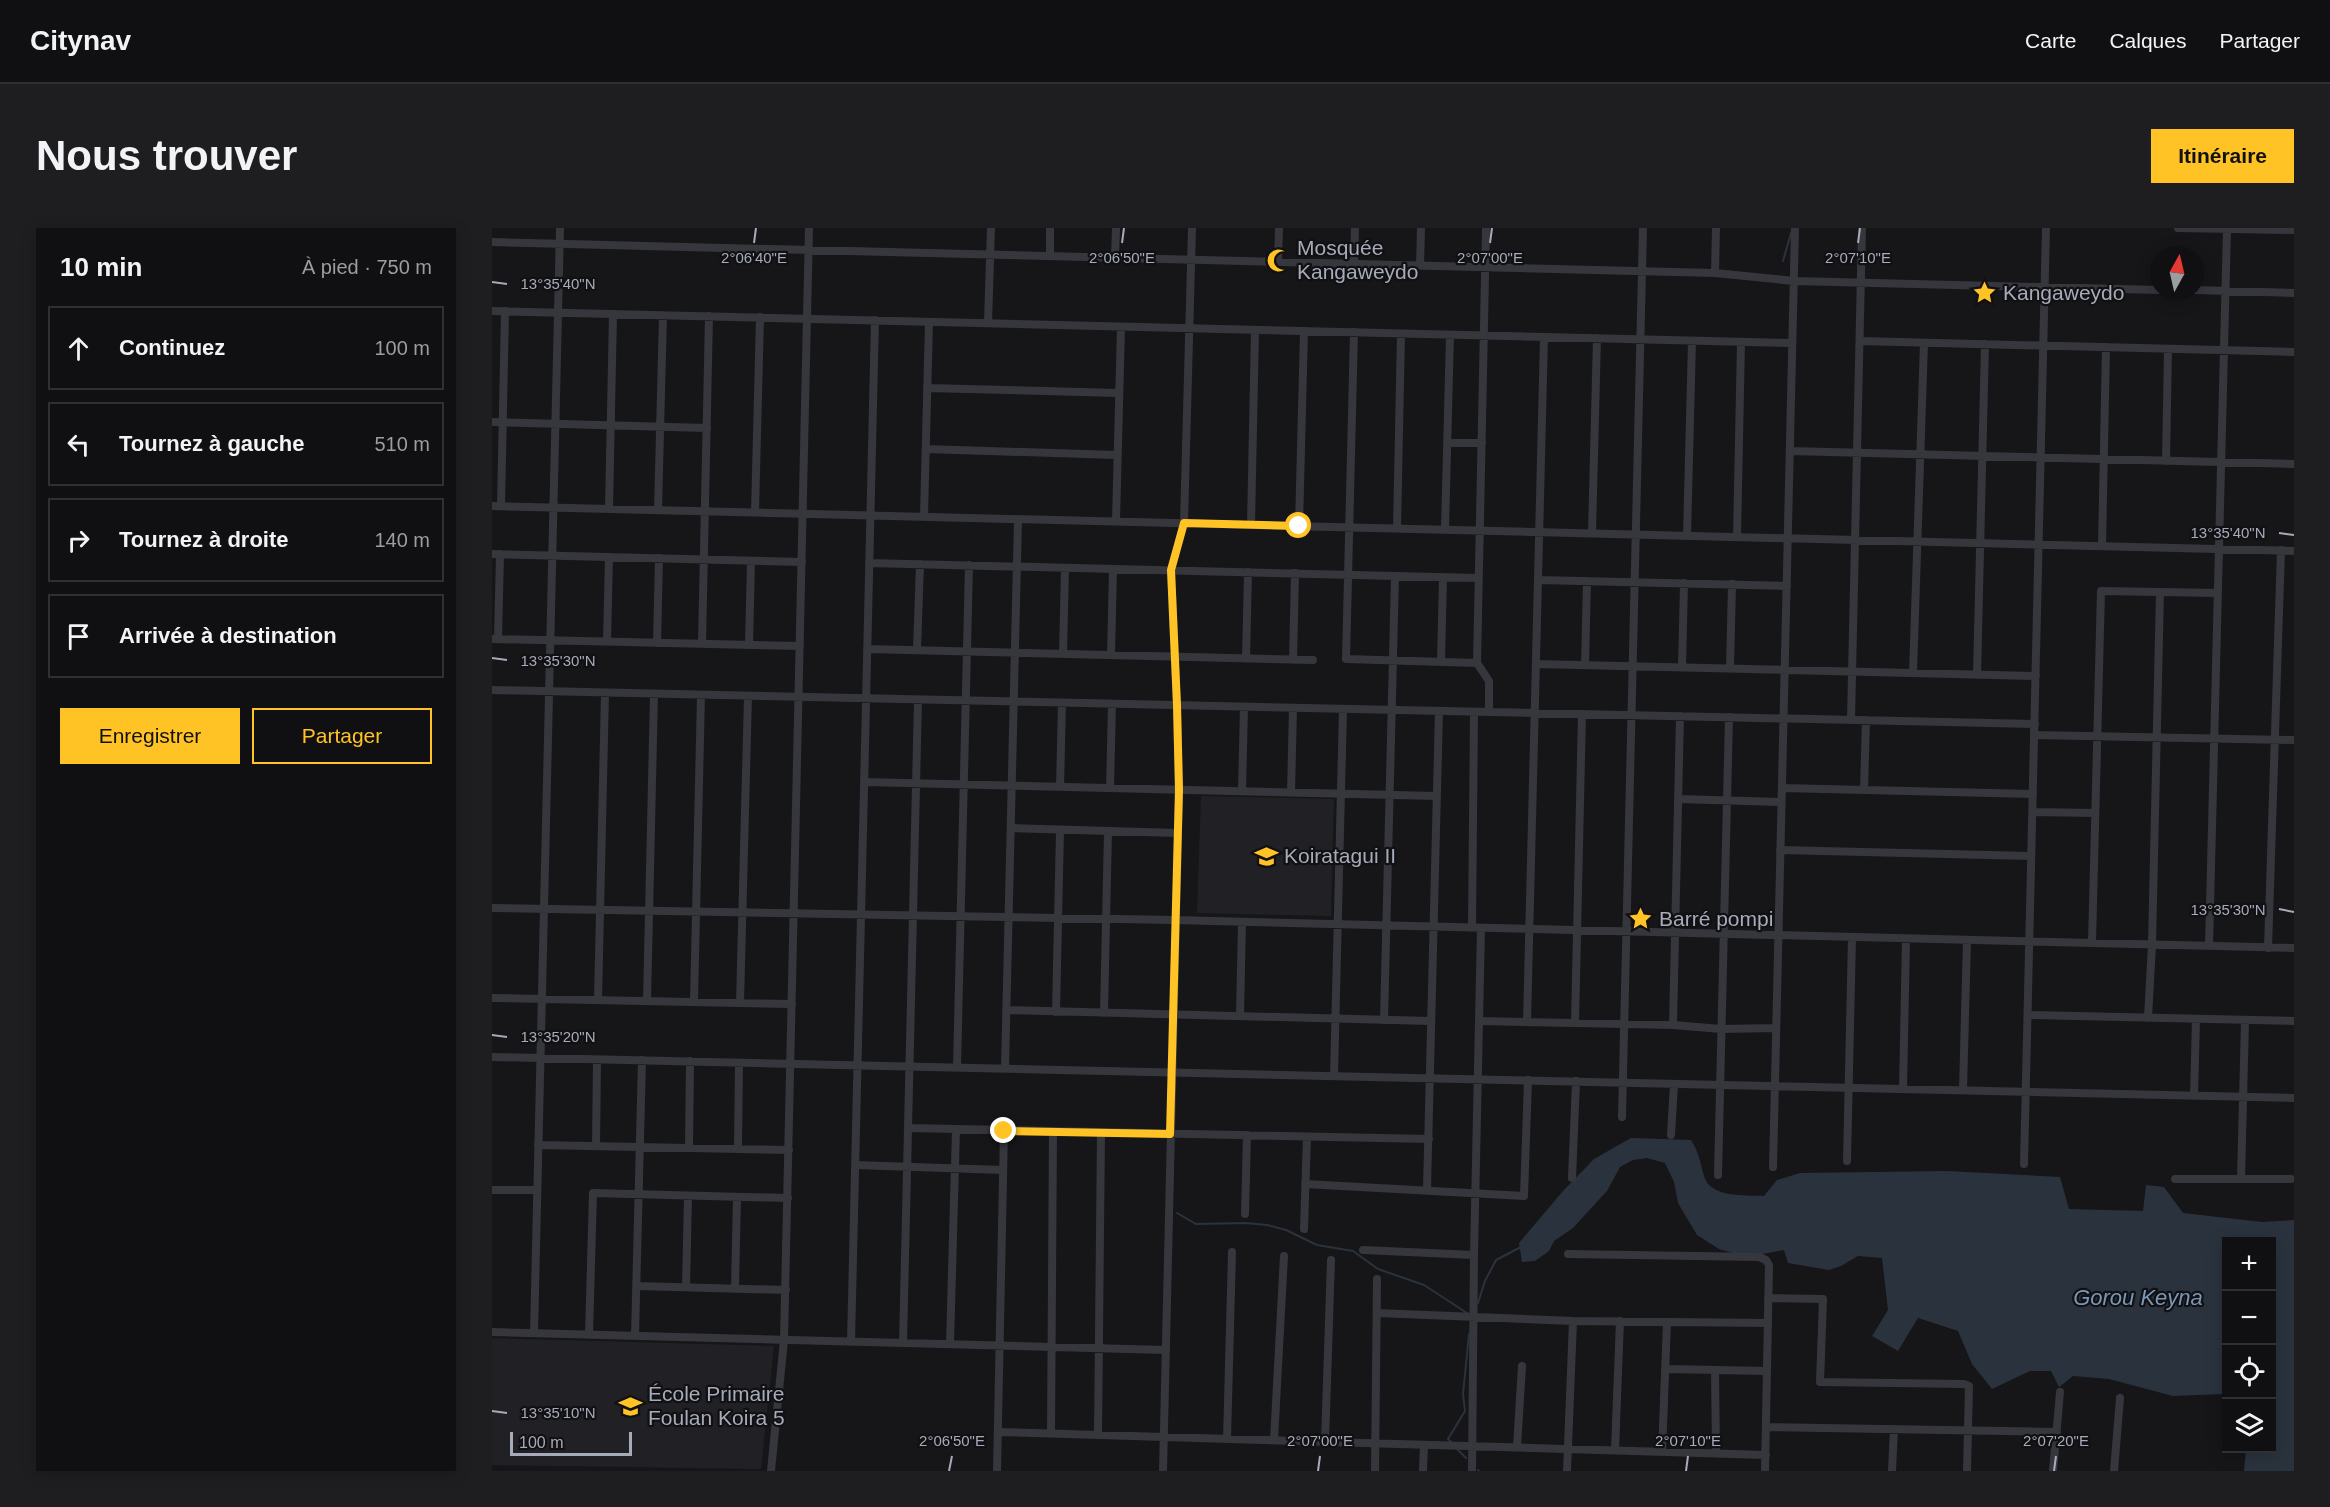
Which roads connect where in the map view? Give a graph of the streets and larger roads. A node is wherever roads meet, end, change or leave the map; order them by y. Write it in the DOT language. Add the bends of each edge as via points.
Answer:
graph roads {
  1 [pos="560,228"];
  2 [pos="809,228"];
  3 [pos="990,228"];
  4 [pos="1050,228"];
  5 [pos="1116,228"];
  6 [pos="1192,228"];
  7 [pos="1279,228"];
  8 [pos="1355,228"];
  9 [pos="1421,228"];
  10 [pos="1486,228"];
  11 [pos="1643,228"];
  12 [pos="1716,228"];
  13 [pos="1795,228"];
  14 [pos="1862,228"];
  15 [pos="2046,228"];
  16 [pos="2178,228"];
  17 [pos="2227,229"];
  18 [pos="2294,230"];
  19 [pos="492,242"];
  20 [pos="560,244"];
  21 [pos="809,250"];
  22 [pos="990,255"];
  23 [pos="1050,256"];
  24 [pos="1115,258"];
  25 [pos="1191,260"];
  26 [pos="1278,262"];
  27 [pos="1354,264"];
  28 [pos="1420,266"];
  29 [pos="1485,267"];
  30 [pos="1642,271"];
  31 [pos="1715,273"];
  32 [pos="1794,281"];
  33 [pos="1861,282"];
  34 [pos="2045,287"];
  35 [pos="2150,290"];
  36 [pos="2204,290"];
  37 [pos="2225,291"];
  38 [pos="2294,293"];
  39 [pos="492,311"];
  40 [pos="505,311"];
  41 [pos="558,312"];
  42 [pos="614,314"];
  43 [pos="663,315"];
  44 [pos="709,316"];
  45 [pos="760,317"];
  46 [pos="807,319"];
  47 [pos="875,320"];
  48 [pos="929,322"];
  49 [pos="988,323"];
  50 [pos="1121,327"];
  51 [pos="1189,328"];
  52 [pos="1255,330"];
  53 [pos="1304,331"];
  54 [pos="1354,332"];
  55 [pos="1401,334"];
  56 [pos="1450,335"];
  57 [pos="1484,336"];
  58 [pos="1544,337"];
  59 [pos="1597,338"];
  60 [pos="1641,340"];
  61 [pos="1692,341"];
  62 [pos="1860,341"];
  63 [pos="1741,342"];
  64 [pos="1924,343"];
  65 [pos="1792,344"];
  66 [pos="1984,344"];
  67 [pos="2044,346"];
  68 [pos="2106,347"];
  69 [pos="2168,349"];
  70 [pos="2224,350"];
  71 [pos="2294,352"];
  72 [pos="927,388"];
  73 [pos="1119,393"];
  74 [pos="492,422"];
  75 [pos="502,423"];
  76 [pos="555,424"];
  77 [pos="611,425"];
  78 [pos="660,427"];
  79 [pos="707,428"];
  80 [pos="1447,442"];
  81 [pos="1482,443"];
  82 [pos="926,449"];
  83 [pos="1790,451"];
  84 [pos="1857,453"];
  85 [pos="1920,454"];
  86 [pos="1116,455"];
  87 [pos="1982,456"];
  88 [pos="2041,458"];
  89 [pos="2104,459"];
  90 [pos="2166,461"];
  91 [pos="2221,462"];
  92 [pos="2294,464"];
  93 [pos="496,506"];
  94 [pos="553,507"];
  95 [pos="609,508"];
  96 [pos="658,510"];
  97 [pos="705,511"];
  98 [pos="755,512"];
  99 [pos="803,513"];
  100 [pos="870,515"];
  101 [pos="924,516"];
  102 [pos="1018,519"];
  103 [pos="1116,521"];
  104 [pos="1184,523"];
  105 [pos="1251,525"];
  106 [pos="1299,526"];
  107 [pos="1349,527"];
  108 [pos="1397,528"];
  109 [pos="1445,530"];
  110 [pos="1480,530"];
  111 [pos="1539,532"];
  112 [pos="1592,533"];
  113 [pos="1636,534"];
  114 [pos="1687,536"];
  115 [pos="1737,537"];
  116 [pos="1788,538"];
  117 [pos="1855,540"];
  118 [pos="1917,542"];
  119 [pos="1980,543"];
  120 [pos="2039,544"];
  121 [pos="2102,546"];
  122 [pos="2219,549"];
  123 [pos="2281,550"];
  124 [pos="2294,551"];
  125 [pos="496,554"];
  126 [pos="552,556"];
  127 [pos="609,557"];
  128 [pos="659,558"];
  129 [pos="704,560"];
  130 [pos="751,561"];
  131 [pos="802,562"];
  132 [pos="869,563"];
  133 [pos="920,564"];
  134 [pos="969,565"];
  135 [pos="1017,567"];
  136 [pos="1065,568"];
  137 [pos="1113,569"];
  138 [pos="1171,570"];
  139 [pos="1248,572"];
  140 [pos="1295,573"];
  141 [pos="1348,575"];
  142 [pos="1395,576"];
  143 [pos="1443,577"];
  144 [pos="1479,578"];
  145 [pos="1538,580"];
  146 [pos="1587,581"];
  147 [pos="1635,582"];
  148 [pos="1684,583"];
  149 [pos="1732,584"];
  150 [pos="1787,586"];
  151 [pos="2160,592"];
  152 [pos="2218,593"];
  153 [pos="495,639"];
  154 [pos="550,640"];
  155 [pos="607,641"];
  156 [pos="657,643"];
  157 [pos="702,644"];
  158 [pos="749,645"];
  159 [pos="800,646"];
  160 [pos="867,649"];
  161 [pos="918,650"];
  162 [pos="967,652"];
  163 [pos="1015,653"];
  164 [pos="1063,654"];
  165 [pos="1111,655"];
  166 [pos="1173,657"];
  167 [pos="1246,658"];
  168 [pos="1293,660"];
  169 [pos="1313,660"];
  170 [pos="1393,661"];
  171 [pos="1441,662"];
  172 [pos="1477,663"];
  173 [pos="1536,664"];
  174 [pos="1585,665"];
  175 [pos="1633,666"];
  176 [pos="1682,667"];
  177 [pos="1730,668"];
  178 [pos="1785,670"];
  179 [pos="1852,671"];
  180 [pos="1913,673"];
  181 [pos="1977,675"];
  182 [pos="2036,676"];
  183 [pos="492,690"];
  184 [pos="549,692"];
  185 [pos="605,693"];
  186 [pos="654,694"];
  187 [pos="701,695"];
  188 [pos="748,696"];
  189 [pos="799,697"];
  190 [pos="866,698"];
  191 [pos="918,700"];
  192 [pos="966,700"];
  193 [pos="1014,702"];
  194 [pos="1062,703"];
  195 [pos="1112,704"];
  196 [pos="1177,705"];
  197 [pos="1244,707"];
  198 [pos="1293,708"];
  199 [pos="1343,709"];
  200 [pos="1391,710"];
  201 [pos="1439,711"];
  202 [pos="1474,712"];
  203 [pos="1489,712"];
  204 [pos="1535,713"];
  205 [pos="1582,714"];
  206 [pos="1632,715"];
  207 [pos="1680,716"];
  208 [pos="1729,717"];
  209 [pos="1783,718"];
  210 [pos="1851,720"];
  211 [pos="1866,720"];
  212 [pos="2035,724"];
  213 [pos="2034,735"];
  214 [pos="2097,736"];
  215 [pos="2157,737"];
  216 [pos="2214,738"];
  217 [pos="2275,740"];
  218 [pos="2294,740"];
  219 [pos="864,782"];
  220 [pos="916,783"];
  221 [pos="964,784"];
  222 [pos="1012,786"];
  223 [pos="1060,787"];
  224 [pos="1110,788"];
  225 [pos="1782,788"];
  226 [pos="1179,790"];
  227 [pos="1864,790"];
  228 [pos="1242,791"];
  229 [pos="1290,793"];
  230 [pos="1341,794"];
  231 [pos="2033,794"];
  232 [pos="1389,795"];
  233 [pos="1437,796"];
  234 [pos="1678,799"];
  235 [pos="1727,801"];
  236 [pos="1782,802"];
  237 [pos="2032,812"];
  238 [pos="2095,813"];
  239 [pos="1011,828"];
  240 [pos="1060,830"];
  241 [pos="1108,831"];
  242 [pos="1178,833"];
  243 [pos="1780,850"];
  244 [pos="2031,856"];
  245 [pos="492,908"];
  246 [pos="544,909"];
  247 [pos="600,910"];
  248 [pos="649,911"];
  249 [pos="696,912"];
  250 [pos="742,912"];
  251 [pos="794,913"];
  252 [pos="861,915"];
  253 [pos="913,916"];
  254 [pos="960,916"];
  255 [pos="1009,917"];
  256 [pos="1058,918"];
  257 [pos="1106,919"];
  258 [pos="1175,920"];
  259 [pos="1242,922"];
  260 [pos="1338,924"];
  261 [pos="1386,926"];
  262 [pos="1433,927"];
  263 [pos="1476,928"];
  264 [pos="1530,929"];
  265 [pos="1577,930"];
  266 [pos="1627,932"];
  267 [pos="1675,933"];
  268 [pos="1724,934"];
  269 [pos="1778,936"];
  270 [pos="1852,937"];
  271 [pos="1906,939"];
  272 [pos="1967,940"];
  273 [pos="2029,942"];
  274 [pos="2092,943"];
  275 [pos="2152,945"];
  276 [pos="2210,946"];
  277 [pos="2268,948"];
  278 [pos="2294,948"];
  279 [pos="492,998"];
  280 [pos="542,999"];
  281 [pos="598,1000"];
  282 [pos="647,1001"];
  283 [pos="694,1002"];
  284 [pos="740,1003"];
  285 [pos="792,1004"];
  286 [pos="1006,1010"];
  287 [pos="1056,1012"];
  288 [pos="1104,1013"];
  289 [pos="1173,1015"];
  290 [pos="2028,1015"];
  291 [pos="1240,1016"];
  292 [pos="2148,1018"];
  293 [pos="1335,1019"];
  294 [pos="2196,1019"];
  295 [pos="1384,1020"];
  296 [pos="1431,1021"];
  297 [pos="1479,1021"];
  298 [pos="2245,1021"];
  299 [pos="2294,1021"];
  300 [pos="1527,1022"];
  301 [pos="1575,1023"];
  302 [pos="1625,1024"];
  303 [pos="1673,1026"];
  304 [pos="1776,1028"];
  305 [pos="1722,1029"];
  306 [pos="492,1057"];
  307 [pos="540,1058"];
  308 [pos="597,1060"];
  309 [pos="642,1060"];
  310 [pos="690,1061"];
  311 [pos="739,1063"];
  312 [pos="791,1064"];
  313 [pos="857,1065"];
  314 [pos="910,1066"];
  315 [pos="957,1067"];
  316 [pos="1005,1068"];
  317 [pos="1172,1072"];
  318 [pos="1334,1076"];
  319 [pos="1430,1078"];
  320 [pos="1478,1079"];
  321 [pos="1528,1080"];
  322 [pos="1576,1081"];
  323 [pos="1623,1082"];
  324 [pos="1674,1084"];
  325 [pos="1720,1085"];
  326 [pos="1775,1086"];
  327 [pos="1849,1088"];
  328 [pos="1903,1089"];
  329 [pos="1963,1090"];
  330 [pos="2026,1092"];
  331 [pos="2194,1096"];
  332 [pos="2243,1097"];
  333 [pos="2294,1098"];
  334 [pos="1622,1117"];
  335 [pos="908,1128"];
  336 [pos="956,1130"];
  337 [pos="1004,1131"];
  338 [pos="1053,1131"];
  339 [pos="1101,1132"];
  340 [pos="1170,1134"];
  341 [pos="1247,1135"];
  342 [pos="1671,1135"];
  343 [pos="1307,1137"];
  344 [pos="1428,1139"];
  345 [pos="538,1145"];
  346 [pos="596,1146"];
  347 [pos="640,1146"];
  348 [pos="689,1147"];
  349 [pos="738,1147"];
  350 [pos="789,1150"];
  351 [pos="1847,1161"];
  352 [pos="2024,1164"];
  353 [pos="855,1165"];
  354 [pos="907,1167"];
  355 [pos="1773,1167"];
  356 [pos="956,1168"];
  357 [pos="1003,1170"];
  358 [pos="1718,1175"];
  359 [pos="1572,1178"];
  360 [pos="2175,1179"];
  361 [pos="2241,1179"];
  362 [pos="2291,1179"];
  363 [pos="1305,1185"];
  364 [pos="492,1190"];
  365 [pos="537,1190"];
  366 [pos="1427,1190"];
  367 [pos="1476,1193"];
  368 [pos="639,1194"];
  369 [pos="688,1196"];
  370 [pos="737,1197"];
  371 [pos="788,1198"];
  372 [pos="1245,1214"];
  373 [pos="1304,1229"];
  374 [pos="1363,1250"];
  375 [pos="1232,1252"];
  376 [pos="1568,1254"];
  377 [pos="1474,1255"];
  378 [pos="1284,1256"];
  379 [pos="1330,1260"];
  380 [pos="1377,1279"];
  381 [pos="637,1286"];
  382 [pos="686,1287"];
  383 [pos="735,1288"];
  384 [pos="786,1290"];
  385 [pos="1768,1298"];
  386 [pos="1377,1313"];
  387 [pos="1473,1317"];
  388 [pos="1573,1321"];
  389 [pos="1620,1321"];
  390 [pos="1667,1322"];
  391 [pos="1768,1323"];
  392 [pos="492,1332"];
  393 [pos="534,1334"];
  394 [pos="589,1335"];
  395 [pos="635,1336"];
  396 [pos="784,1340"];
  397 [pos="851,1342"];
  398 [pos="903,1343"];
  399 [pos="950,1344"];
  400 [pos="1000,1346"];
  401 [pos="1051,1347"];
  402 [pos="1098,1348"];
  403 [pos="1165,1350"];
  404 [pos="1522,1366"];
  405 [pos="1666,1369"];
  406 [pos="1715,1370"];
  407 [pos="1767,1371"];
  408 [pos="2060,1392"];
  409 [pos="2120,1398"];
  410 [pos="1766,1427"];
  411 [pos="1894,1429"];
  412 [pos="1968,1430"];
  413 [pos="998,1432"];
  414 [pos="2056,1432"];
  415 [pos="1051,1433"];
  416 [pos="1098,1435"];
  417 [pos="1163,1437"];
  418 [pos="1227,1439"];
  419 [pos="1274,1440"];
  420 [pos="1325,1442"];
  421 [pos="1376,1443"];
  422 [pos="1424,1445"];
  423 [pos="1472,1446"];
  424 [pos="1517,1447"];
  425 [pos="1567,1449"];
  426 [pos="1615,1450"];
  427 [pos="1662,1452"];
  428 [pos="1716,1454"];
  429 [pos="1766,1455"];
  430 [pos="771,1471"];
  431 [pos="997,1471"];
  432 [pos="1163,1471"];
  433 [pos="1375,1471"];
  434 [pos="1423,1471"];
  435 [pos="1472,1471"];
  436 [pos="1567,1471"];
  437 [pos="1765,1471"];
  438 [pos="1892,1471"];
  439 [pos="1967,1471"];
  440 [pos="2054,1471"];
  441 [pos="2114,1471"];
  1 -- 20 [label="street"];
  2 -- 21 [label="street"];
  3 -- 22 [label="street"];
  4 -- 23 [label="street"];
  5 -- 24 [label="street"];
  6 -- 25 [label="street"];
  7 -- 26 [label="street"];
  8 -- 27 [label="street"];
  9 -- 28 [label="street"];
  10 -- 29 [label="street"];
  11 -- 30 [label="street"];
  12 -- 31 [label="street"];
  13 -- 32 [label="street"];
  14 -- 33 [label="street"];
  15 -- 34 [label="street"];
  16 -- 17 [label="street"];
  17 -- 18 [label="street"];
  17 -- 37 [label="street"];
  19 -- 20 [label="street"];
  20 -- 21 [label="street"];
  20 -- 41 [label="street"];
  21 -- 22 [label="street"];
  21 -- 46 [label="street"];
  22 -- 23 [label="street"];
  22 -- 49 [label="street"];
  23 -- 24 [label="street"];
  24 -- 25 [label="street"];
  25 -- 26 [label="street"];
  25 -- 51 [label="street"];
  26 -- 27 [label="street"];
  27 -- 28 [label="street"];
  28 -- 29 [label="street"];
  29 -- 30 [label="street"];
  29 -- 57 [label="street"];
  30 -- 31 [label="street"];
  30 -- 60 [label="street"];
  31 -- 32 [label="street"];
  32 -- 33 [label="street"];
  32 -- 65 [label="street"];
  33 -- 34 [label="street"];
  33 -- 62 [label="street"];
  34 -- 35 [label="street"];
  34 -- 67 [label="street"];
  36 -- 37 [label="street"];
  37 -- 38 [label="street"];
  37 -- 70 [label="street"];
  39 -- 40 [label="street"];
  40 -- 41 [label="street"];
  40 -- 75 [label="street"];
  41 -- 42 [label="street"];
  41 -- 76 [label="street"];
  42 -- 43 [label="street"];
  42 -- 77 [label="street"];
  43 -- 44 [label="street"];
  43 -- 78 [label="street"];
  44 -- 45 [label="street"];
  44 -- 79 [label="street"];
  45 -- 46 [label="street"];
  45 -- 98 [label="street"];
  46 -- 47 [label="street"];
  46 -- 99 [label="street"];
  47 -- 48 [label="street"];
  47 -- 100 [label="street"];
  48 -- 49 [label="street"];
  48 -- 72 [label="street"];
  49 -- 50 [label="street"];
  50 -- 51 [label="street"];
  50 -- 73 [label="street"];
  51 -- 52 [label="street"];
  51 -- 104 [label="street"];
  52 -- 53 [label="street"];
  52 -- 105 [label="street"];
  53 -- 54 [label="street"];
  53 -- 106 [label="street"];
  54 -- 55 [label="street"];
  54 -- 107 [label="street"];
  55 -- 56 [label="street"];
  55 -- 108 [label="street"];
  56 -- 57 [label="street"];
  56 -- 80 [label="street"];
  57 -- 58 [label="street"];
  57 -- 81 [label="street"];
  58 -- 59 [label="street"];
  58 -- 111 [label="street"];
  59 -- 60 [label="street"];
  59 -- 112 [label="street"];
  60 -- 61 [label="street"];
  60 -- 113 [label="street"];
  61 -- 63 [label="street"];
  61 -- 114 [label="street"];
  62 -- 64 [label="street"];
  62 -- 84 [label="street"];
  63 -- 65 [label="street"];
  63 -- 115 [label="street"];
  64 -- 66 [label="street"];
  64 -- 85 [label="street"];
  65 -- 83 [label="street"];
  66 -- 67 [label="street"];
  66 -- 87 [label="street"];
  67 -- 68 [label="street"];
  67 -- 88 [label="street"];
  68 -- 69 [label="street"];
  68 -- 89 [label="street"];
  69 -- 70 [label="street"];
  69 -- 90 [label="street"];
  70 -- 71 [label="street"];
  70 -- 91 [label="street"];
  72 -- 73 [label="street"];
  72 -- 82 [label="street"];
  73 -- 86 [label="street"];
  74 -- 75 [label="street"];
  75 -- 76 [label="street"];
  75 -- 93 [label="street"];
  76 -- 77 [label="street"];
  76 -- 94 [label="street"];
  77 -- 78 [label="street"];
  77 -- 95 [label="street"];
  78 -- 79 [label="street"];
  78 -- 96 [label="street"];
  79 -- 97 [label="street"];
  80 -- 81 [label="street"];
  80 -- 109 [label="street"];
  81 -- 110 [label="street"];
  82 -- 86 [label="street"];
  82 -- 101 [label="street"];
  83 -- 84 [label="street"];
  83 -- 116 [label="street"];
  84 -- 85 [label="street"];
  84 -- 117 [label="street"];
  85 -- 87 [label="street"];
  85 -- 118 [label="street"];
  86 -- 103 [label="street"];
  87 -- 88 [label="street"];
  87 -- 119 [label="street"];
  88 -- 89 [label="street"];
  88 -- 120 [label="street"];
  89 -- 90 [label="street"];
  89 -- 121 [label="street"];
  90 -- 91 [label="street"];
  91 -- 92 [label="street"];
  91 -- 122 [label="street"];
  93 -- 94 [label="street"];
  94 -- 95 [label="street"];
  94 -- 126 [label="street"];
  95 -- 96 [label="street"];
  96 -- 97 [label="street"];
  97 -- 98 [label="street"];
  97 -- 129 [label="street"];
  98 -- 99 [label="street"];
  99 -- 100 [label="street"];
  99 -- 131 [label="street"];
  100 -- 101 [label="street"];
  100 -- 132 [label="street"];
  101 -- 102 [label="street"];
  102 -- 103 [label="street"];
  102 -- 135 [label="street"];
  103 -- 104 [label="street"];
  104 -- 105 [label="street"];
  104 -- 138 [label="street"];
  105 -- 106 [label="street"];
  106 -- 107 [label="street"];
  107 -- 108 [label="street"];
  107 -- 141 [label="street"];
  108 -- 109 [label="street"];
  109 -- 110 [label="street"];
  110 -- 111 [label="street"];
  110 -- 144 [label="street"];
  111 -- 112 [label="street"];
  111 -- 145 [label="street"];
  112 -- 113 [label="street"];
  113 -- 114 [label="street"];
  113 -- 147 [label="street"];
  114 -- 115 [label="street"];
  115 -- 116 [label="street"];
  116 -- 117 [label="street"];
  116 -- 150 [label="street"];
  117 -- 118 [label="street"];
  117 -- 179 [label="street"];
  118 -- 119 [label="street"];
  118 -- 180 [label="street"];
  119 -- 120 [label="street"];
  119 -- 181 [label="street"];
  120 -- 121 [label="street"];
  120 -- 182 [label="street"];
  121 -- 122 [label="street"];
  122 -- 123 [label="street"];
  122 -- 152 [label="street"];
  123 -- 124 [label="street"];
  123 -- 217 [label="street"];
  125 -- 126 [label="street"];
  125 -- 153 [label="street"];
  126 -- 127 [label="street"];
  126 -- 154 [label="street"];
  127 -- 128 [label="street"];
  127 -- 155 [label="street"];
  128 -- 129 [label="street"];
  128 -- 156 [label="street"];
  129 -- 130 [label="street"];
  129 -- 157 [label="street"];
  130 -- 131 [label="street"];
  130 -- 158 [label="street"];
  131 -- 159 [label="street"];
  132 -- 133 [label="street"];
  132 -- 160 [label="street"];
  133 -- 134 [label="street"];
  133 -- 161 [label="street"];
  134 -- 135 [label="street"];
  134 -- 162 [label="street"];
  135 -- 136 [label="street"];
  135 -- 163 [label="street"];
  136 -- 137 [label="street"];
  136 -- 164 [label="street"];
  137 -- 138 [label="street"];
  137 -- 165 [label="street"];
  138 -- 139 [label="street"];
  138 -- 166 [label="street"];
  139 -- 140 [label="street"];
  139 -- 167 [label="street"];
  140 -- 141 [label="street"];
  140 -- 168 [label="street"];
  141 -- 142 [label="street"];
  141 -- 170 [label="street" via="1346,660"];
  142 -- 143 [label="street"];
  142 -- 170 [label="street"];
  143 -- 144 [label="street"];
  143 -- 171 [label="street"];
  144 -- 172 [label="street"];
  145 -- 146 [label="street"];
  145 -- 173 [label="street"];
  146 -- 147 [label="street"];
  146 -- 174 [label="street"];
  147 -- 148 [label="street"];
  147 -- 175 [label="street"];
  148 -- 149 [label="street"];
  148 -- 176 [label="street"];
  149 -- 150 [label="street"];
  149 -- 177 [label="street"];
  150 -- 178 [label="street"];
  151 -- 152 [label="street"];
  151 -- 214 [label="street" via="2101,591"];
  151 -- 215 [label="street"];
  152 -- 216 [label="street"];
  153 -- 154 [label="street"];
  154 -- 155 [label="street"];
  154 -- 184 [label="street"];
  155 -- 156 [label="street"];
  156 -- 157 [label="street"];
  157 -- 158 [label="street"];
  158 -- 159 [label="street"];
  159 -- 189 [label="street"];
  160 -- 161 [label="street"];
  160 -- 190 [label="street"];
  161 -- 162 [label="street"];
  162 -- 163 [label="street"];
  162 -- 192 [label="street"];
  163 -- 164 [label="street"];
  163 -- 193 [label="street"];
  164 -- 165 [label="street"];
  165 -- 166 [label="street"];
  166 -- 167 [label="street"];
  166 -- 196 [label="street"];
  167 -- 168 [label="street"];
  168 -- 169 [label="street"];
  170 -- 171 [label="street"];
  170 -- 200 [label="street"];
  171 -- 172 [label="street"];
  172 -- 203 [label="street" via="1489,681"];
  173 -- 174 [label="street"];
  173 -- 204 [label="street"];
  174 -- 175 [label="street"];
  175 -- 176 [label="street"];
  175 -- 206 [label="street"];
  176 -- 177 [label="street"];
  177 -- 178 [label="street"];
  178 -- 179 [label="street"];
  178 -- 209 [label="street"];
  179 -- 180 [label="street"];
  179 -- 210 [label="street"];
  180 -- 181 [label="street"];
  181 -- 182 [label="street"];
  182 -- 212 [label="street"];
  183 -- 184 [label="street"];
  184 -- 185 [label="street"];
  184 -- 246 [label="street"];
  185 -- 186 [label="street"];
  185 -- 247 [label="street"];
  186 -- 187 [label="street"];
  186 -- 248 [label="street"];
  187 -- 188 [label="street"];
  187 -- 249 [label="street"];
  188 -- 189 [label="street"];
  188 -- 250 [label="street"];
  189 -- 190 [label="street"];
  189 -- 251 [label="street"];
  190 -- 191 [label="street"];
  190 -- 219 [label="street"];
  191 -- 192 [label="street"];
  191 -- 220 [label="street"];
  192 -- 193 [label="street"];
  192 -- 221 [label="street"];
  193 -- 194 [label="street"];
  193 -- 222 [label="street"];
  194 -- 195 [label="street"];
  194 -- 223 [label="street"];
  195 -- 196 [label="street"];
  195 -- 224 [label="street"];
  196 -- 197 [label="street"];
  196 -- 226 [label="street"];
  197 -- 198 [label="street"];
  197 -- 228 [label="street"];
  198 -- 199 [label="street"];
  198 -- 229 [label="street"];
  199 -- 200 [label="street"];
  199 -- 230 [label="street"];
  200 -- 201 [label="street"];
  200 -- 232 [label="street"];
  201 -- 202 [label="street"];
  201 -- 233 [label="street"];
  202 -- 203 [label="street"];
  202 -- 263 [label="street"];
  203 -- 204 [label="street"];
  204 -- 205 [label="street"];
  204 -- 264 [label="street"];
  205 -- 206 [label="street"];
  205 -- 265 [label="street"];
  206 -- 207 [label="street"];
  206 -- 266 [label="street"];
  207 -- 208 [label="street"];
  207 -- 234 [label="street"];
  208 -- 209 [label="street"];
  208 -- 235 [label="street"];
  209 -- 210 [label="street"];
  209 -- 225 [label="street"];
  210 -- 211 [label="street"];
  211 -- 212 [label="street"];
  211 -- 227 [label="street"];
  212 -- 213 [label="street"];
  213 -- 214 [label="street"];
  213 -- 231 [label="street"];
  214 -- 215 [label="street"];
  214 -- 238 [label="street"];
  215 -- 216 [label="street"];
  215 -- 275 [label="street"];
  216 -- 217 [label="street"];
  216 -- 276 [label="street"];
  217 -- 218 [label="street"];
  217 -- 277 [label="street"];
  219 -- 220 [label="street"];
  219 -- 252 [label="street"];
  220 -- 221 [label="street"];
  220 -- 253 [label="street"];
  221 -- 222 [label="street"];
  221 -- 254 [label="street"];
  222 -- 223 [label="street"];
  222 -- 239 [label="street"];
  223 -- 224 [label="street"];
  224 -- 226 [label="street"];
  225 -- 227 [label="street"];
  225 -- 236 [label="street"];
  226 -- 228 [label="street"];
  226 -- 242 [label="street"];
  227 -- 231 [label="street"];
  228 -- 229 [label="street"];
  229 -- 230 [label="street"];
  230 -- 232 [label="street"];
  230 -- 260 [label="street"];
  231 -- 237 [label="street"];
  232 -- 233 [label="street"];
  232 -- 261 [label="street"];
  233 -- 262 [label="street"];
  234 -- 235 [label="street"];
  234 -- 267 [label="street"];
  235 -- 236 [label="street"];
  235 -- 268 [label="street"];
  236 -- 243 [label="street"];
  237 -- 238 [label="street"];
  237 -- 244 [label="street"];
  238 -- 274 [label="street"];
  239 -- 240 [label="street"];
  239 -- 255 [label="street"];
  240 -- 241 [label="street"];
  240 -- 256 [label="street"];
  241 -- 242 [label="street"];
  241 -- 257 [label="street"];
  242 -- 258 [label="street"];
  243 -- 244 [label="street"];
  243 -- 269 [label="street"];
  244 -- 273 [label="street"];
  245 -- 246 [label="street"];
  246 -- 247 [label="street"];
  246 -- 280 [label="street"];
  247 -- 248 [label="street"];
  247 -- 281 [label="street"];
  248 -- 249 [label="street"];
  248 -- 282 [label="street"];
  249 -- 250 [label="street"];
  249 -- 283 [label="street"];
  250 -- 251 [label="street"];
  250 -- 284 [label="street"];
  251 -- 252 [label="street"];
  251 -- 285 [label="street"];
  252 -- 253 [label="street"];
  252 -- 313 [label="street"];
  253 -- 254 [label="street"];
  253 -- 314 [label="street"];
  254 -- 255 [label="street"];
  254 -- 315 [label="street"];
  255 -- 256 [label="street"];
  255 -- 286 [label="street"];
  256 -- 257 [label="street"];
  256 -- 287 [label="street"];
  257 -- 258 [label="street"];
  257 -- 288 [label="street"];
  258 -- 259 [label="street"];
  258 -- 289 [label="street"];
  259 -- 260 [label="street"];
  259 -- 291 [label="street"];
  260 -- 261 [label="street"];
  260 -- 293 [label="street"];
  261 -- 262 [label="street"];
  261 -- 295 [label="street"];
  262 -- 263 [label="street"];
  262 -- 296 [label="street"];
  263 -- 264 [label="street"];
  263 -- 297 [label="street"];
  264 -- 265 [label="street"];
  264 -- 300 [label="street"];
  265 -- 266 [label="street"];
  265 -- 301 [label="street"];
  266 -- 267 [label="street"];
  266 -- 302 [label="street"];
  267 -- 268 [label="street"];
  267 -- 303 [label="street"];
  268 -- 269 [label="street"];
  268 -- 305 [label="street"];
  269 -- 270 [label="street"];
  269 -- 304 [label="street"];
  270 -- 271 [label="street"];
  270 -- 327 [label="street"];
  271 -- 272 [label="street"];
  271 -- 328 [label="street"];
  272 -- 273 [label="street"];
  272 -- 329 [label="street"];
  273 -- 274 [label="street"];
  273 -- 290 [label="street"];
  274 -- 275 [label="street"];
  275 -- 276 [label="street"];
  275 -- 292 [label="street"];
  276 -- 277 [label="street"];
  277 -- 278 [label="street"];
  279 -- 280 [label="street"];
  280 -- 281 [label="street"];
  280 -- 307 [label="street"];
  281 -- 282 [label="street"];
  282 -- 283 [label="street"];
  283 -- 284 [label="street"];
  284 -- 285 [label="street"];
  285 -- 312 [label="street"];
  286 -- 287 [label="street"];
  286 -- 316 [label="street"];
  287 -- 288 [label="street"];
  288 -- 289 [label="street"];
  289 -- 291 [label="street"];
  289 -- 317 [label="street"];
  290 -- 292 [label="street"];
  290 -- 330 [label="street"];
  291 -- 293 [label="street"];
  292 -- 294 [label="street"];
  293 -- 295 [label="street"];
  293 -- 318 [label="street"];
  294 -- 298 [label="street"];
  294 -- 331 [label="street"];
  295 -- 296 [label="street"];
  296 -- 319 [label="street"];
  297 -- 300 [label="street"];
  297 -- 320 [label="street"];
  298 -- 299 [label="street"];
  298 -- 332 [label="street"];
  300 -- 301 [label="street"];
  301 -- 302 [label="street"];
  302 -- 303 [label="street"];
  302 -- 323 [label="street"];
  303 -- 305 [label="street"];
  304 -- 305 [label="street"];
  304 -- 326 [label="street"];
  305 -- 325 [label="street"];
  306 -- 307 [label="street"];
  307 -- 308 [label="street"];
  307 -- 345 [label="street"];
  308 -- 309 [label="street"];
  308 -- 346 [label="street"];
  309 -- 310 [label="street"];
  309 -- 347 [label="street"];
  310 -- 311 [label="street"];
  310 -- 348 [label="street"];
  311 -- 312 [label="street"];
  311 -- 349 [label="street"];
  312 -- 313 [label="street"];
  312 -- 350 [label="street"];
  313 -- 314 [label="street"];
  313 -- 353 [label="street"];
  314 -- 315 [label="street"];
  314 -- 335 [label="street"];
  315 -- 316 [label="street"];
  316 -- 317 [label="street"];
  317 -- 318 [label="street"];
  317 -- 340 [label="street"];
  318 -- 319 [label="street"];
  319 -- 320 [label="street"];
  319 -- 344 [label="street"];
  320 -- 321 [label="street"];
  320 -- 367 [label="street"];
  321 -- 322 [label="street"];
  321 -- 367 [label="street" via="1524,1196"];
  322 -- 323 [label="street"];
  322 -- 359 [label="street"];
  323 -- 324 [label="street"];
  323 -- 334 [label="street"];
  324 -- 325 [label="street"];
  324 -- 342 [label="street"];
  325 -- 326 [label="street"];
  325 -- 358 [label="street"];
  326 -- 327 [label="street"];
  326 -- 355 [label="street"];
  327 -- 328 [label="street"];
  327 -- 351 [label="street"];
  328 -- 329 [label="street"];
  329 -- 330 [label="street"];
  330 -- 331 [label="street"];
  330 -- 352 [label="street"];
  331 -- 332 [label="street"];
  332 -- 333 [label="street"];
  332 -- 361 [label="street"];
  335 -- 336 [label="street"];
  335 -- 354 [label="street"];
  336 -- 337 [label="street"];
  336 -- 356 [label="street"];
  337 -- 338 [label="street"];
  337 -- 357 [label="street"];
  338 -- 339 [label="street"];
  338 -- 401 [label="street"];
  339 -- 340 [label="street"];
  339 -- 402 [label="street"];
  340 -- 341 [label="street"];
  340 -- 403 [label="street"];
  341 -- 343 [label="street"];
  341 -- 372 [label="street"];
  343 -- 344 [label="street"];
  343 -- 363 [label="street"];
  344 -- 366 [label="street"];
  345 -- 346 [label="street"];
  345 -- 365 [label="street"];
  346 -- 347 [label="street"];
  347 -- 348 [label="street"];
  347 -- 368 [label="street"];
  348 -- 349 [label="street"];
  349 -- 350 [label="street"];
  350 -- 371 [label="street"];
  353 -- 354 [label="street"];
  353 -- 397 [label="street"];
  354 -- 356 [label="street"];
  354 -- 398 [label="street"];
  356 -- 357 [label="street"];
  356 -- 399 [label="street"];
  357 -- 400 [label="street"];
  360 -- 361 [label="street"];
  361 -- 362 [label="street"];
  363 -- 366 [label="street"];
  363 -- 373 [label="street"];
  364 -- 365 [label="street"];
  365 -- 393 [label="street"];
  366 -- 367 [label="street"];
  367 -- 377 [label="street"];
  368 -- 369 [label="street"];
  368 -- 381 [label="street"];
  368 -- 394 [label="street" via="593,1193"];
  369 -- 370 [label="street"];
  369 -- 382 [label="street"];
  370 -- 371 [label="street"];
  370 -- 383 [label="street"];
  371 -- 384 [label="street"];
  374 -- 377 [label="street"];
  375 -- 418 [label="street"];
  376 -- 385 [label="street" via="1759,1257 1769,1265"];
  377 -- 387 [label="street"];
  378 -- 419 [label="street"];
  379 -- 420 [label="street"];
  380 -- 386 [label="street"];
  381 -- 382 [label="street"];
  381 -- 395 [label="street"];
  382 -- 383 [label="street"];
  383 -- 384 [label="street"];
  384 -- 396 [label="street"];
  385 -- 391 [label="street"];
  385 -- 412 [label="street" via="1824,1299 1820,1382 1967,1384"];
  386 -- 387 [label="street"];
  386 -- 421 [label="street"];
  387 -- 388 [label="street"];
  387 -- 423 [label="street"];
  388 -- 389 [label="street"];
  388 -- 425 [label="street"];
  389 -- 390 [label="street"];
  389 -- 426 [label="street"];
  390 -- 391 [label="street"];
  390 -- 405 [label="street"];
  391 -- 407 [label="street"];
  392 -- 393 [label="street"];
  393 -- 394 [label="street"];
  394 -- 395 [label="street"];
  395 -- 396 [label="street"];
  396 -- 397 [label="street"];
  396 -- 430 [label="street"];
  397 -- 398 [label="street"];
  398 -- 399 [label="street"];
  399 -- 400 [label="street"];
  400 -- 401 [label="street"];
  400 -- 413 [label="street"];
  401 -- 402 [label="street"];
  401 -- 415 [label="street"];
  402 -- 403 [label="street"];
  402 -- 416 [label="street"];
  403 -- 417 [label="street"];
  404 -- 424 [label="street"];
  405 -- 406 [label="street"];
  405 -- 427 [label="street"];
  406 -- 407 [label="street"];
  406 -- 428 [label="street"];
  407 -- 410 [label="street"];
  408 -- 414 [label="street"];
  409 -- 441 [label="street"];
  410 -- 411 [label="street"];
  410 -- 429 [label="street"];
  411 -- 412 [label="street"];
  411 -- 438 [label="street"];
  412 -- 414 [label="street"];
  412 -- 439 [label="street"];
  413 -- 415 [label="street"];
  413 -- 431 [label="street"];
  414 -- 440 [label="street"];
  415 -- 416 [label="street"];
  416 -- 417 [label="street"];
  417 -- 418 [label="street"];
  417 -- 432 [label="street"];
  418 -- 419 [label="street"];
  419 -- 420 [label="street"];
  420 -- 421 [label="street"];
  421 -- 422 [label="street"];
  421 -- 433 [label="street"];
  422 -- 423 [label="street"];
  422 -- 434 [label="street"];
  423 -- 424 [label="street"];
  423 -- 435 [label="street"];
  424 -- 425 [label="street"];
  425 -- 426 [label="street"];
  425 -- 436 [label="street"];
  426 -- 427 [label="street"];
  427 -- 428 [label="street"];
  428 -- 429 [label="street"];
  429 -- 437 [label="street"];
}
